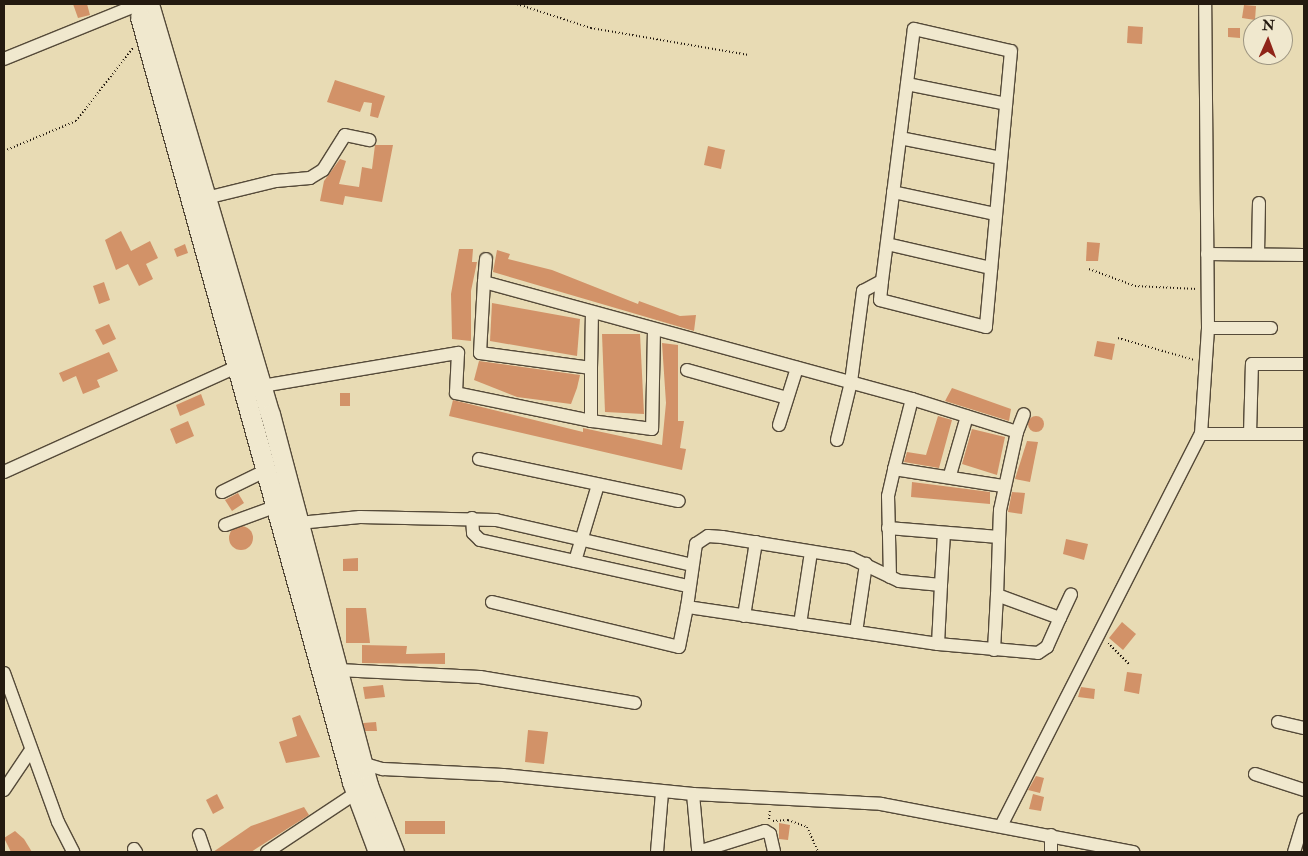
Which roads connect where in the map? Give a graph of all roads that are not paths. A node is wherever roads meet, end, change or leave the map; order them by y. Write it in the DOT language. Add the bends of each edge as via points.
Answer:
graph roads {
  1 [pos="141,4"];
  2 [pos="1205,4"];
  3 [pos="4,59"];
  4 [pos="907,84"];
  5 [pos="1006,104"];
  6 [pos="900,138"];
  7 [pos="369,140"];
  8 [pos="1001,158"];
  9 [pos="893,192"];
  10 [pos="206,198"];
  11 [pos="1259,203"];
  12 [pos="996,214"];
  13 [pos="887,244"];
  14 [pos="1207,254"];
  15 [pos="1258,254"];
  16 [pos="1304,255"];
  17 [pos="486,259"];
  18 [pos="991,268"];
  19 [pos="882,281"];
  20 [pos="484,282"];
  21 [pos="592,312"];
  22 [pos="1208,328"];
  23 [pos="1271,328"];
  24 [pos="654,329"];
  25 [pos="458,353"];
  26 [pos="480,353"];
  27 [pos="1304,364"];
  28 [pos="239,366"];
  29 [pos="592,368"];
  30 [pos="797,368"];
  31 [pos="687,370"];
  32 [pos="851,382"];
  33 [pos="262,386"];
  34 [pos="788,398"];
  35 [pos="912,399"];
  36 [pos="1024,414"];
  37 [pos="967,416"];
  38 [pos="591,421"];
  39 [pos="780,425"];
  40 [pos="1017,432"];
  41 [pos="1201,434"];
  42 [pos="1250,434"];
  43 [pos="1304,434"];
  44 [pos="836,440"];
  45 [pos="479,459"];
  46 [pos="894,469"];
  47 [pos="267,470"];
  48 [pos="4,472"];
  49 [pos="950,475"];
  50 [pos="598,485"];
  51 [pos="1003,486"];
  52 [pos="222,492"];
  53 [pos="679,501"];
  54 [pos="278,506"];
  55 [pos="472,518"];
  56 [pos="299,522"];
  57 [pos="225,525"];
  58 [pos="888,528"];
  59 [pos="944,533"];
  60 [pos="999,537"];
  61 [pos="582,540"];
  62 [pos="756,542"];
  63 [pos="811,552"];
  64 [pos="576,561"];
  65 [pos="866,564"];
  66 [pos="692,565"];
  67 [pos="890,577"];
  68 [pos="941,585"];
  69 [pos="687,586"];
  70 [pos="1071,594"];
  71 [pos="997,595"];
  72 [pos="492,602"];
  73 [pos="687,607"];
  74 [pos="744,616"];
  75 [pos="1060,618"];
  76 [pos="800,624"];
  77 [pos="856,632"];
  78 [pos="938,644"];
  79 [pos="994,650"];
  80 [pos="338,670"];
  81 [pos="4,673"];
  82 [pos="635,703"];
  83 [pos="1278,722"];
  84 [pos="1304,728"];
  85 [pos="31,750"];
  86 [pos="355,761"];
  87 [pos="1255,774"];
  88 [pos="362,789"];
  89 [pos="4,790"];
  90 [pos="1304,790"];
  91 [pos="662,792"];
  92 [pos="693,794"];
  93 [pos="1304,819"];
  94 [pos="1002,824"];
  95 [pos="199,835"];
  96 [pos="1051,835"];
  97 [pos="698,850"];
  98 [pos="74,852"];
  99 [pos="205,852"];
  100 [pos="267,852"];
  101 [pos="378,852"];
  102 [pos="394,852"];
  103 [pos="657,852"];
  104 [pos="774,852"];
  105 [pos="1051,852"];
  106 [pos="1133,852"];
  107 [pos="1294,852"];
  1 -- 3 [label="street"];
  1 -- 10 [label="street"];
  1 -- 28 [label="street" via="144,32"];
  2 -- 14 [label="street"];
  4 -- 5 [label="street"];
  4 -- 5 [label="street" via="914,29 1011,51"];
  4 -- 6 [label="street"];
  5 -- 8 [label="street"];
  6 -- 8 [label="street"];
  6 -- 9 [label="street"];
  7 -- 10 [label="street" via="350,134 342,137 323,170 310,178 276,181"];
  8 -- 12 [label="street"];
  9 -- 12 [label="street"];
  9 -- 13 [label="street"];
  10 -- 33 [label="street"];
  11 -- 15 [label="street"];
  12 -- 18 [label="street"];
  13 -- 18 [label="street"];
  13 -- 19 [label="street"];
  14 -- 15 [label="street"];
  14 -- 22 [label="street"];
  15 -- 16 [label="street"];
  17 -- 20 [label="street"];
  18 -- 19 [label="street" via="986,326 880,300"];
  19 -- 32 [label="street" via="863,291"];
  20 -- 21 [label="street"];
  20 -- 26 [label="street"];
  21 -- 24 [label="street"];
  21 -- 29 [label="street"];
  22 -- 23 [label="street"];
  22 -- 41 [label="street"];
  24 -- 30 [label="street"];
  24 -- 38 [label="street" via="652,430"];
  25 -- 26 [label="street"];
  25 -- 33 [label="street"];
  25 -- 38 [label="street" via="456,393"];
  26 -- 29 [label="street"];
  27 -- 42 [label="street" via="1252,364"];
  28 -- 47 [label="street"];
  28 -- 48 [label="street"];
  29 -- 38 [label="street"];
  30 -- 32 [label="street"];
  30 -- 34 [label="street"];
  31 -- 34 [label="street"];
  32 -- 35 [label="street"];
  32 -- 44 [label="street"];
  33 -- 56 [label="street"];
  34 -- 39 [label="street"];
  35 -- 37 [label="street"];
  35 -- 46 [label="street"];
  36 -- 40 [label="street"];
  37 -- 40 [label="street"];
  37 -- 49 [label="street"];
  40 -- 51 [label="street"];
  41 -- 42 [label="street"];
  41 -- 94 [label="street"];
  42 -- 43 [label="street"];
  45 -- 50 [label="street"];
  46 -- 49 [label="street"];
  46 -- 58 [label="street"];
  47 -- 52 [label="street"];
  47 -- 54 [label="street"];
  49 -- 51 [label="street"];
  50 -- 53 [label="street"];
  50 -- 61 [label="street"];
  51 -- 60 [label="street"];
  54 -- 57 [label="street"];
  54 -- 86 [label="street"];
  55 -- 56 [label="street" via="360,517"];
  55 -- 61 [label="street"];
  55 -- 64 [label="street" via="473,533 480,540"];
  56 -- 80 [label="street"];
  58 -- 59 [label="street"];
  58 -- 67 [label="street"];
  59 -- 60 [label="street"];
  59 -- 68 [label="street"];
  60 -- 71 [label="street"];
  61 -- 64 [label="street"];
  61 -- 66 [label="street"];
  62 -- 63 [label="street"];
  62 -- 66 [label="street" via="708,536 696,544"];
  62 -- 74 [label="street"];
  63 -- 65 [label="street"];
  63 -- 76 [label="street"];
  64 -- 69 [label="street"];
  65 -- 67 [label="street"];
  65 -- 77 [label="street"];
  66 -- 69 [label="street"];
  67 -- 68 [label="street"];
  68 -- 78 [label="street"];
  69 -- 73 [label="street"];
  70 -- 75 [label="street"];
  71 -- 75 [label="street"];
  71 -- 79 [label="street"];
  72 -- 73 [label="street" via="679,646"];
  73 -- 74 [label="street"];
  74 -- 76 [label="street"];
  75 -- 79 [label="street" via="1045,650"];
  76 -- 77 [label="street"];
  77 -- 78 [label="street"];
  78 -- 79 [label="street"];
  80 -- 82 [label="street" via="480,677"];
  80 -- 86 [label="street"];
  81 -- 85 [label="street"];
  83 -- 84 [label="street"];
  85 -- 89 [label="street"];
  85 -- 98 [label="street"];
  86 -- 88 [label="street"];
  86 -- 91 [label="street" via="383,769 503,775"];
  87 -- 90 [label="street"];
  88 -- 100 [label="street"];
  88 -- 101 [label="street"];
  88 -- 102 [label="street"];
  91 -- 92 [label="street"];
  91 -- 103 [label="street"];
  92 -- 94 [label="street" via="881,804"];
  92 -- 97 [label="street"];
  93 -- 107 [label="street"];
  94 -- 96 [label="street"];
  95 -- 99 [label="street"];
  96 -- 105 [label="street"];
  96 -- 106 [label="street"];
  97 -- 104 [label="street" via="767,831"];
}
